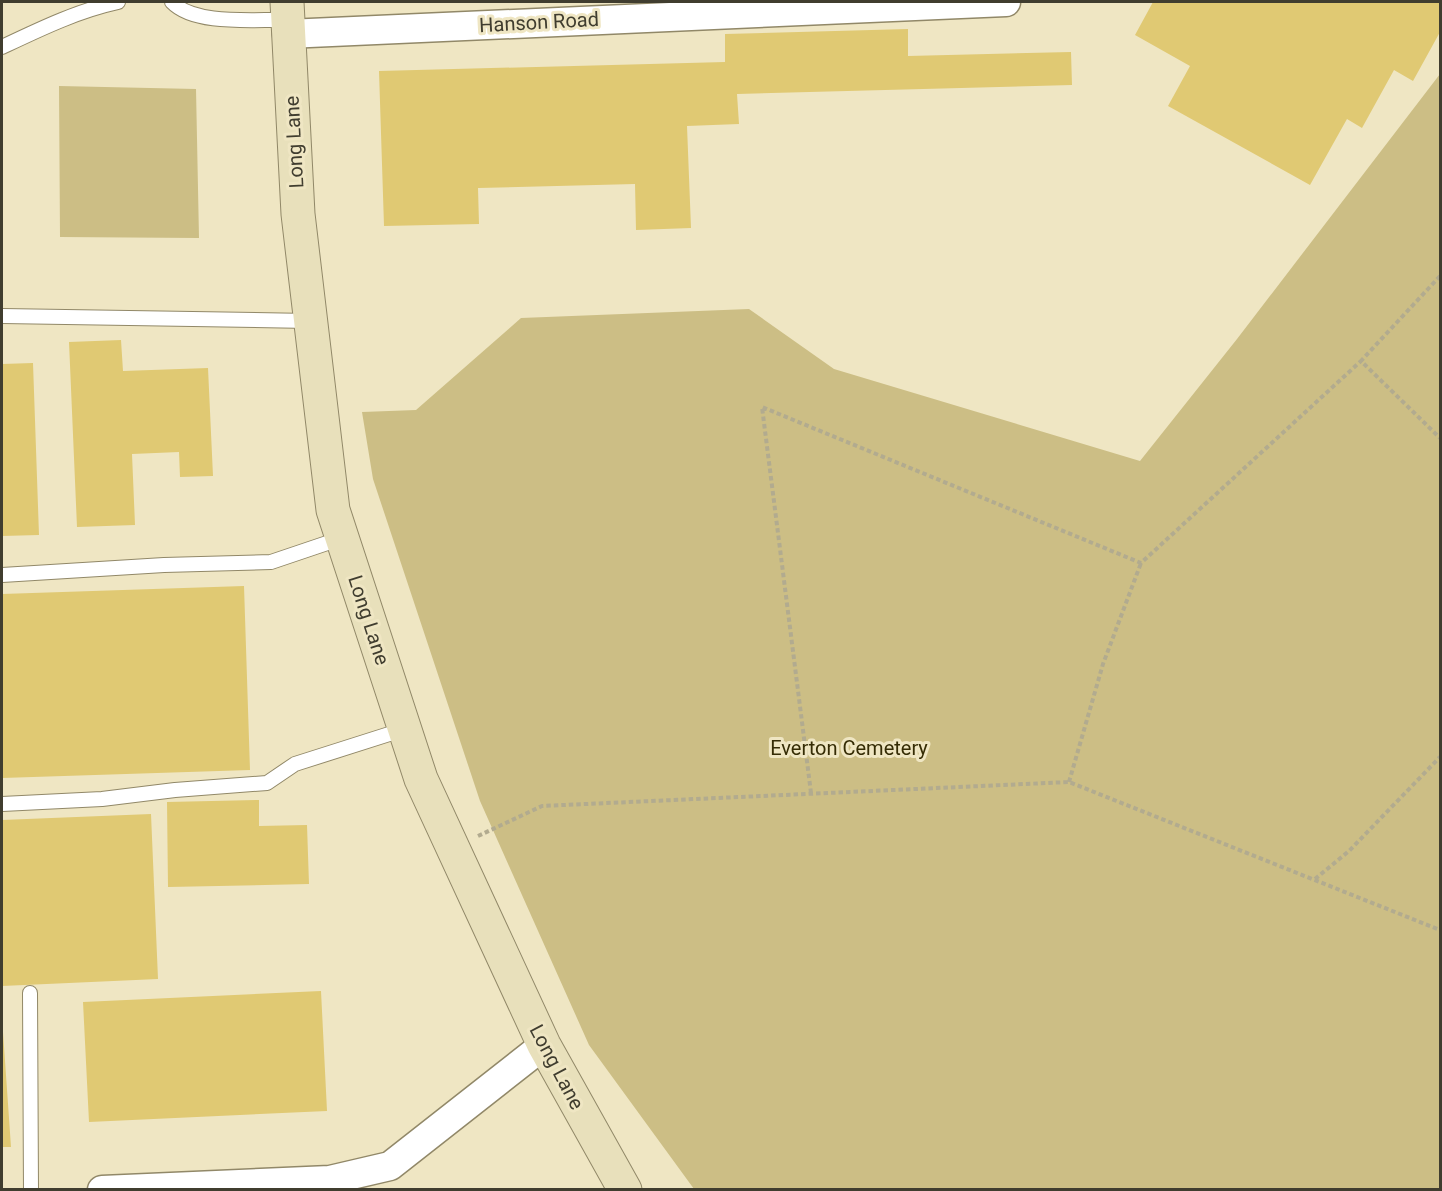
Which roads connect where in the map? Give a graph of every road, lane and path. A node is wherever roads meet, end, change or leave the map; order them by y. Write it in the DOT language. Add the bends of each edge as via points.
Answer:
graph roads {
  1 [pos="118,2"];
  2 [pos="172,2"];
  3 [pos="1006,2"];
  4 [pos="287,18"];
  5 [pos="2,47"];
  6 [pos="1440,276"];
  7 [pos="2,316"];
  8 [pos="310,321"];
  9 [pos="1361,361"];
  10 [pos="1440,438"];
  11 [pos="342,538"];
  12 [pos="1141,563"];
  13 [pos="2,575"];
  14 [pos="405,729"];
  15 [pos="1440,757"];
  16 [pos="1069,782"];
  17 [pos="812,793"];
  18 [pos="2,804"];
  19 [pos="453,848"];
  20 [pos="1314,879"];
  21 [pos="1440,930"];
  22 [pos="30,993"];
  23 [pos="544,1045"];
  24 [pos="31,1190"];
  25 [pos="102,1190"];
  26 [pos="625,1190"];
  1 -- 5 [label="lane" via="67,16"];
  2 -- 4 [label="lane" via="188,14 202,18"];
  3 -- 4 [label="street, Hanson Road"];
  4 -- 8 [label="main road, Long Lane" via="298,214"];
  6 -- 9 [label="path"];
  7 -- 8 [label="lane"];
  8 -- 11 [label="main road, Long Lane" via="333,510"];
  9 -- 10 [label="path"];
  9 -- 12 [label="path"];
  11 -- 13 [label="lane" via="272,562"];
  11 -- 14 [label="main road, Long Lane"];
  12 -- 16 [label="path" via="1103,664"];
  12 -- 17 [label="path" via="762,407"];
  14 -- 18 [label="lane" via="295,764 267,783"];
  14 -- 19 [label="main road, Long Lane" via="421,779"];
  15 -- 20 [label="path" via="1349,851"];
  16 -- 17 [label="path"];
  16 -- 20 [label="path"];
  17 -- 19 [label="path" via="542,806"];
  19 -- 23 [label="main road, Long Lane"];
  20 -- 21 [label="path"];
  22 -- 24 [label="lane"];
  23 -- 25 [label="street" via="390,1166 330,1180"];
  23 -- 26 [label="main road, Long Lane"];
}
